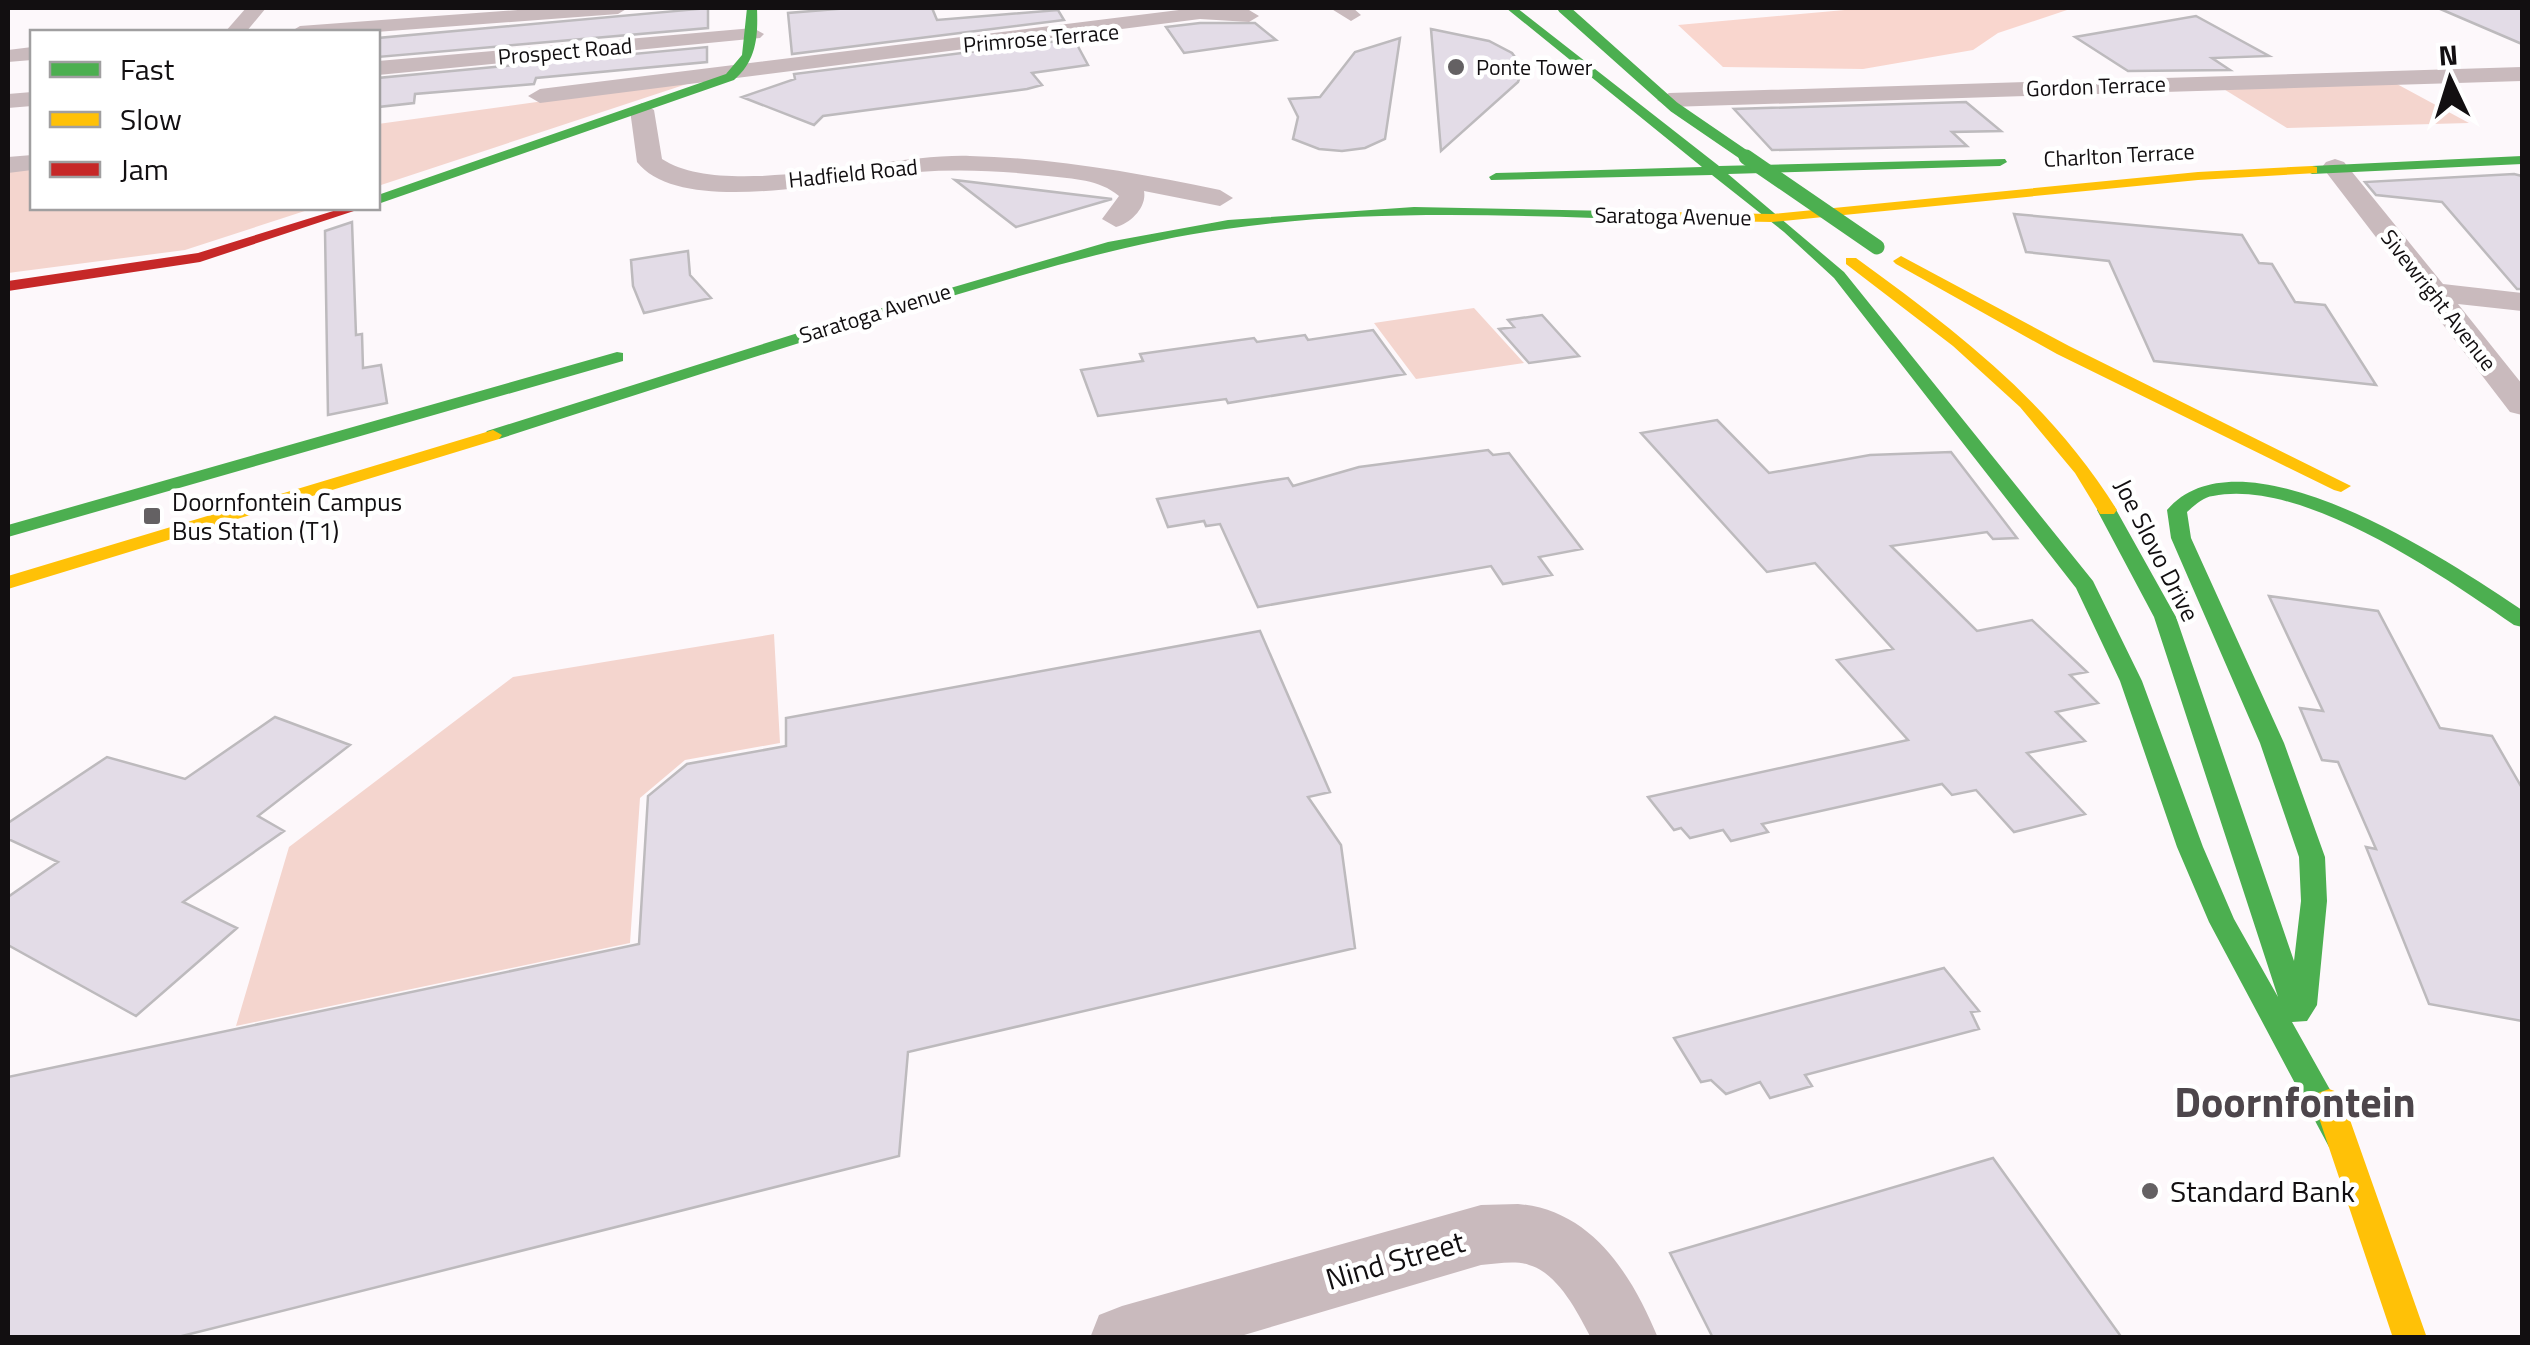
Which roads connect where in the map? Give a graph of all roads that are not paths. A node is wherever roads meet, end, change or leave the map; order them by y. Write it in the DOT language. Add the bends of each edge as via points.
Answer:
graph roads {
  1 [pos="256,8"];
  2 [pos="618,8"];
  3 [pos="752,8"];
  4 [pos="1511,8"];
  5 [pos="1536,8"];
  6 [pos="1563,8"];
  7 [pos="1576,8"];
  8 [pos="237,30"];
  9 [pos="326,30"];
  10 [pos="753,34"];
  11 [pos="919,48"];
  12 [pos="380,68"];
  13 [pos="736,72"];
  14 [pos="2522,74"];
  15 [pos="540,96"];
  16 [pos="1669,100"];
  17 [pos="642,110"];
  18 [pos="1676,142"];
  19 [pos="2522,160"];
  20 [pos="2020,161"];
  21 [pos="2335,166"];
  22 [pos="1759,170"];
  23 [pos="2286,170"];
  24 [pos="1715,171"];
  25 [pos="1618,173"];
  26 [pos="1477,177"];
  27 [pos="1115,178"];
  28 [pos="1737,190"];
  29 [pos="2358,193"];
  30 [pos="1230,197"];
  31 [pos="380,199"];
  32 [pos="350,210"];
  33 [pos="1642,216"];
  34 [pos="1674,217"];
  35 [pos="1772,218"];
  36 [pos="1107,221"];
  37 [pos="1840,264"];
  38 [pos="8,286"];
  39 [pos="2430,292"];
  40 [pos="2522,302"];
  41 [pos="646,349"];
  42 [pos="2522,405"];
  43 [pos="2358,494"];
  44 [pos="8,531"];
  45 [pos="8,584"];
  46 [pos="2522,620"];
  47 [pos="2301,1023"];
  48 [pos="2340,1136"];
  49 [pos="1122,1338"];
  50 [pos="1626,1338"];
  51 [pos="2410,1338"];
  1 -- 8 [label="street"];
  2 -- 9 [label="street"];
  3 -- 10 [label="main road"];
  4 -- 18 [label="main road"];
  5 -- 37 [label="main road, Joe Slovo Drive" via="1664,125"];
  6 -- 43 [label="main road, bridge" via="1642,84 1877,247 2079,358"];
  7 -- 16 [label="main road" via="1613,53"];
  10 -- 12 [label="street, Prospect Road"];
  10 -- 13 [label="main road" via="752,56"];
  11 -- 11 [label="street, Primrose Terrace" via="1200,13 1250,16 1059,38"];
  11 -- 13 [label="street, Primrose Terrace"];
  13 -- 15 [label="street, Primrose Terrace"];
  13 -- 17 [label="main road"];
  14 -- 16 [label="street, Gordon Terrace"];
  16 -- 22 [label="main road"];
  17 -- 27 [label="street, Hadfield Road" via="650,162 692,183 748,184 960,163"];
  17 -- 31 [label="main road"];
  18 -- 24 [label="main road"];
  18 -- 25 [label="main road" via="1662,160"];
  19 -- 21 [label="main road, Charlton Terrace"];
  20 -- 22 [label="main road, Charlton Terrace"];
  21 -- 23 [label="main road, Charlton Terrace"];
  21 -- 29 [label="street, Sivewright Avenue"];
  22 -- 24 [label="main road, Charlton Terrace"];
  22 -- 28 [label="main road"];
  23 -- 29 [label="street"];
  23 -- 35 [label="main road, Charlton Terrace"];
  24 -- 25 [label="main road, Saratoga Avenue"];
  24 -- 28 [label="main road"];
  25 -- 26 [label="main road, Saratoga Avenue"];
  27 -- 30 [label="street, Hadfield Road"];
  27 -- 36 [label="street" via="1133,194"];
  28 -- 33 [label="main road"];
  28 -- 35 [label="main road"];
  29 -- 39 [label="street, Sivewright Avenue"];
  30 -- 36 [label="main road"];
  32 -- 38 [label="main road" via="200,258"];
  33 -- 34 [label="main road, Saratoga Avenue"];
  33 -- 45 [label="main road, Saratoga Avenue" via="1401,211 1166,234 844,322"];
  34 -- 35 [label="main road, Saratoga Avenue"];
  34 -- 37 [label="main road"];
  35 -- 37 [label="main road"];
  37 -- 47 [label="main road, Joe Slovo Drive" via="1976,354 2090,479 2165,617"];
  37 -- 48 [label="main road" via="2068,562 2111,629 2227,937"];
  39 -- 40 [label="street"];
  39 -- 42 [label="street, Sivewright Avenue"];
  41 -- 44 [label="main road"];
  46 -- 47 [label="main road" via="2421,555 2308,501 2225,488 2202,490 2178,510 2181,538 2272,742 2312,856"];
  47 -- 48 [label="main road, Joe Slovo Drive"];
  48 -- 51 [label="main road, Joe Slovo Drive"];
  49 -- 50 [label="street, Nind Street" via="1481,1236 1529,1235 1584,1267"];
}
